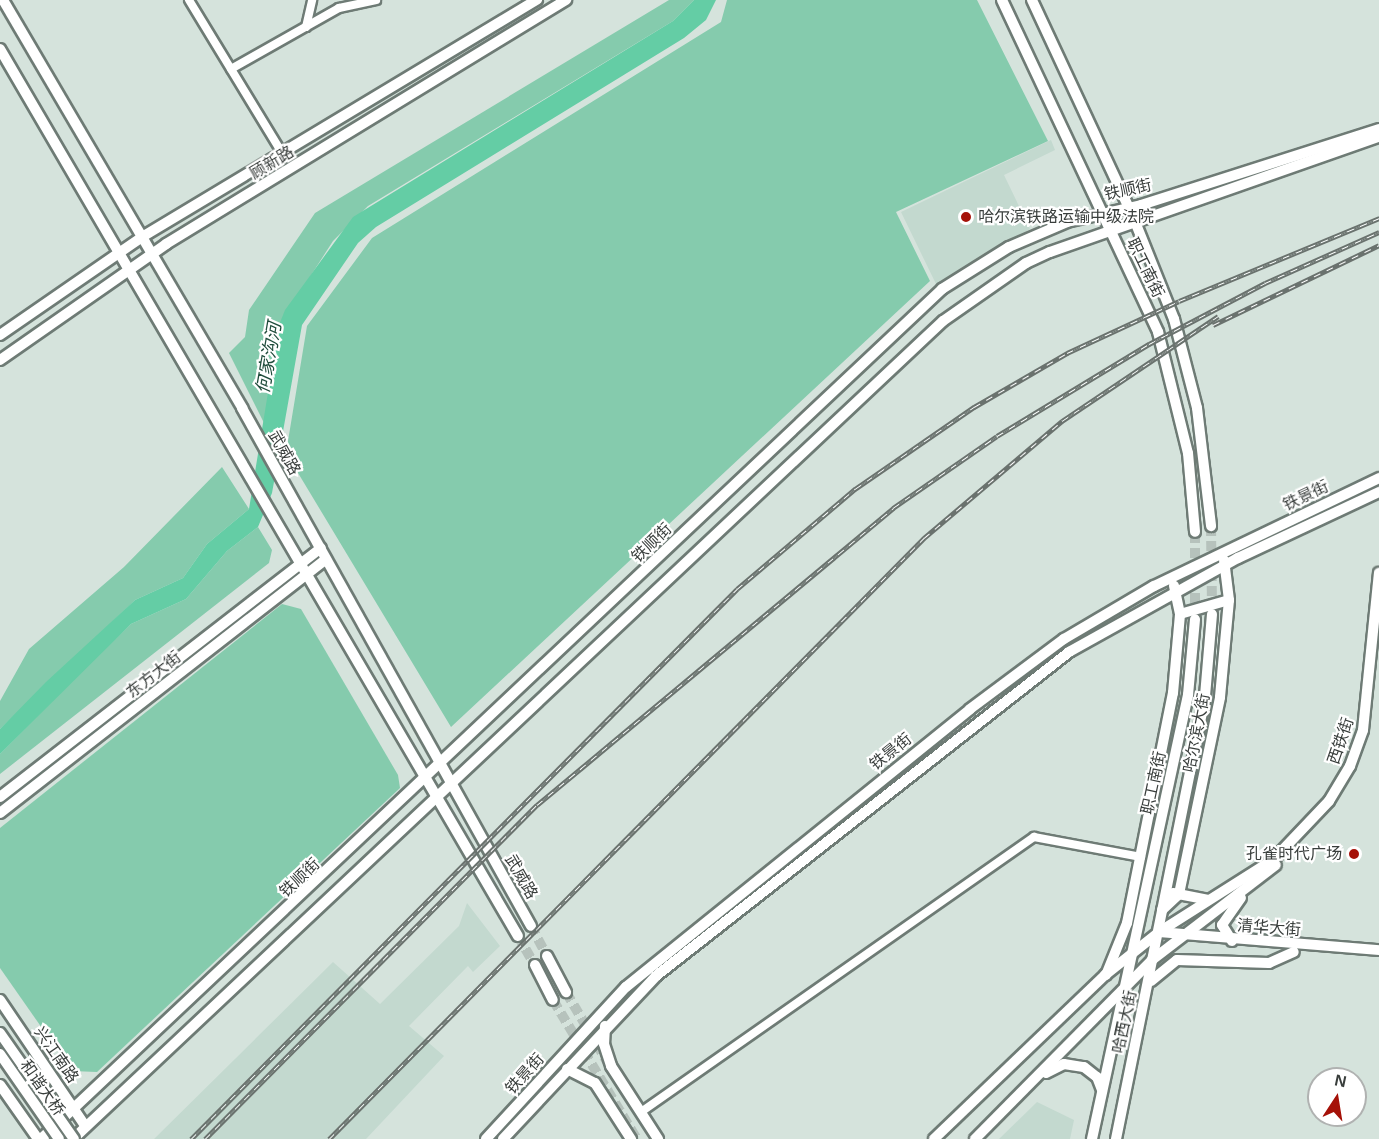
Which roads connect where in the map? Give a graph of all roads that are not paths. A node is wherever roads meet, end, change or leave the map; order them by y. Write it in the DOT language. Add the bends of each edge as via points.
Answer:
graph roads {
  1 [pos="3,0"];
  2 [pos="189,0"];
  3 [pos="312,0"];
  4 [pos="376,0"];
  5 [pos="537,0"];
  6 [pos="566,0"];
  7 [pos="1002,0"];
  8 [pos="1032,0"];
  9 [pos="306,27"];
  10 [pos="0,49"];
  11 [pos="231,69"];
  12 [pos="1379,129"];
  13 [pos="1379,137"];
  14 [pos="282,153"];
  15 [pos="1127,206"];
  16 [pos="1101,211"];
  17 [pos="1134,219"];
  18 [pos="1109,228"];
  19 [pos="142,237"];
  20 [pos="120,253"];
  21 [pos="152,254"];
  22 [pos="130,270"];
  23 [pos="0,335"];
  24 [pos="0,360"];
  25 [pos="1379,478"];
  26 [pos="1379,492"];
  27 [pos="1211,526"];
  28 [pos="1195,532"];
  29 [pos="321,548"];
  30 [pos="1223,552"];
  31 [pos="326,560"];
  32 [pos="300,563"];
  33 [pos="1224,565"];
  34 [pos="1379,573"];
  35 [pos="307,576"];
  36 [pos="1172,577"];
  37 [pos="1175,592"];
  38 [pos="1229,600"];
  39 [pos="1212,614"];
  40 [pos="1180,615"];
  41 [pos="1195,619"];
  42 [pos="1379,639"];
  43 [pos="440,766"];
  44 [pos="425,779"];
  45 [pos="451,786"];
  46 [pos="0,797"];
  47 [pos="436,799"];
  48 [pos="0,813"];
  49 [pos="1141,856"];
  50 [pos="1251,881"];
  51 [pos="1166,892"];
  52 [pos="1179,894"];
  53 [pos="1208,900"];
  54 [pos="1162,910"];
  55 [pos="531,926"];
  56 [pos="1159,932"];
  57 [pos="518,936"];
  58 [pos="1175,940"];
  59 [pos="1233,941"];
  60 [pos="1379,950"];
  61 [pos="1294,952"];
  62 [pos="1135,953"];
  63 [pos="547,956"];
  64 [pos="1379,957"];
  65 [pos="1152,960"];
  66 [pos="535,965"];
  67 [pos="1106,975"];
  68 [pos="1125,989"];
  69 [pos="1146,990"];
  70 [pos="566,992"];
  71 [pos="0,1000"];
  72 [pos="553,1000"];
  73 [pos="605,1026"];
  74 [pos="0,1033"];
  75 [pos="0,1054"];
  76 [pos="567,1069"];
  77 [pos="1038,1077"];
  78 [pos="0,1084"];
  79 [pos="1102,1090"];
  80 [pos="74,1107"];
  81 [pos="641,1112"];
  82 [pos="86,1127"];
  83 [pos="40,1139"];
  84 [pos="59,1139"];
  85 [pos="74,1139"];
  86 [pos="486,1139"];
  87 [pos="503,1139"];
  88 [pos="631,1139"];
  89 [pos="658,1139"];
  90 [pos="934,1139"];
  91 [pos="975,1139"];
  92 [pos="1092,1139"];
  93 [pos="1116,1139"];
  1 -- 19 [label="main road, 武威路"];
  2 -- 11 [label="street"];
  3 -- 9 [label="street"];
  4 -- 9 [label="street" via="339,8"];
  5 -- 14 [label="main road, 顾新路"];
  6 -- 21 [label="main road, 顾新路"];
  7 -- 16 [label="main road, 职工南街"];
  8 -- 15 [label="main road, 职工南街"];
  9 -- 11 [label="street"];
  10 -- 20 [label="main road, 武威路"];
  11 -- 14 [label="street"];
  12 -- 15 [label="main road, 铁顺街"];
  13 -- 17 [label="main road, 铁顺街"];
  14 -- 19 [label="main road, 顾新路"];
  15 -- 16 [label="main road, 铁顺街"];
  15 -- 17 [label="main road, 职工南街"];
  16 -- 18 [label="main road, 职工南街"];
  16 -- 43 [label="main road, 铁顺街" via="1010,247 942,290"];
  17 -- 18 [label="main road, 铁顺街"];
  17 -- 27 [label="main road, 职工南街" via="1185,352 1203,444"];
  18 -- 28 [label="main road, 职工南街" via="1164,351 1188,453"];
  18 -- 45 [label="main road, 铁顺街" via="1026,263 943,321"];
  19 -- 20 [label="main road, 顾新路"];
  19 -- 21 [label="main road, 武威路"];
  20 -- 22 [label="main road, 武威路"];
  20 -- 23 [label="main road, 顾新路"];
  21 -- 22 [label="main road, 顾新路"];
  21 -- 29 [label="main road, 武威路"];
  22 -- 24 [label="main road, 顾新路"];
  22 -- 32 [label="main road, 武威路"];
  25 -- 30 [label="main road, 铁景街"];
  26 -- 33 [label="main road, 铁景街"];
  29 -- 31 [label="main road, 武威路"];
  29 -- 32 [label="main road, 东方大街"];
  30 -- 33 [label="main road, 哈尔滨大街"];
  30 -- 36 [label="main road, 铁景街"];
  31 -- 35 [label="main road, 东方大街"];
  31 -- 43 [label="main road, 武威路"];
  32 -- 35 [label="main road, 武威路"];
  32 -- 46 [label="main road, 东方大街"];
  33 -- 37 [label="main road, 铁景街"];
  33 -- 38 [label="main road, 哈尔滨大街"];
  34 -- 50 [label="main road, 西铁街" via="1365,718 1355,753 1337,790 1305,830"];
  35 -- 44 [label="main road, 武威路"];
  35 -- 48 [label="main road, 东方大街"];
  36 -- 37 [label="main road, 哈尔滨大街"];
  36 -- 86 [label="main road, 铁景街" via="1064,639 970,709 661,956 626,987"];
  37 -- 40 [label="main road, 哈尔滨大街"];
  37 -- 73 [label="main road, 铁景街" via="1069,652 656,976"];
  38 -- 40 [label="main road"];
  38 -- 52 [label="main road, 哈尔滨大街" via="1220,697"];
  39 -- 51 [label="main road, 职工南街" via="1204,696"];
  40 -- 49 [label="main road, 哈尔滨大街" via="1173,693"];
  41 -- 62 [label="main road, 职工南街" via="1188,695"];
  42 -- 50 [label="main road, 西铁街" via="1370,726 1354,774 1314,830"];
  43 -- 44 [label="main road, 铁顺街"];
  43 -- 45 [label="main road, 武威路"];
  44 -- 47 [label="main road, 武威路"];
  44 -- 80 [label="main road, 铁顺街"];
  45 -- 47 [label="main road, 铁顺街"];
  45 -- 55 [label="main road, 武威路"];
  47 -- 57 [label="main road, 武威路"];
  47 -- 82 [label="main road, 铁顺街"];
  49 -- 67 [label="main road" via="1127,923"];
  49 -- 81 [label="street" via="1034,837"];
  50 -- 53 [label="main road"];
  50 -- 58 [label="main road"];
  50 -- 59 [label="main road" via="1222,925"];
  51 -- 52 [label="main road"];
  51 -- 54 [label="main road, 职工南街"];
  52 -- 53 [label="main road"];
  52 -- 54 [label="main road"];
  53 -- 56 [label="main road"];
  54 -- 56 [label="main road, 哈西大街"];
  56 -- 58 [label="main road, 清华大街"];
  56 -- 62 [label="main road"];
  56 -- 65 [label="main road, 哈西大街"];
  58 -- 59 [label="main road, 清华大街"];
  58 -- 61 [label="main road, 清华大街"];
  58 -- 65 [label="main road"];
  59 -- 60 [label="main road, 清华大街"];
  61 -- 64 [label="main road, 清华大街"];
  61 -- 69 [label="main road" via="1269,963 1177,960 1158,972"];
  62 -- 67 [label="main road"];
  62 -- 68 [label="main road, 哈西大街"];
  63 -- 70 [label="main road"];
  65 -- 68 [label="main road"];
  65 -- 69 [label="main road, 哈西大街"];
  66 -- 72 [label="main road"];
  67 -- 90 [label="main road"];
  68 -- 77 [label="main road"];
  68 -- 79 [label="main road, 哈西大街"];
  69 -- 93 [label="main road, 哈西大街"];
  71 -- 80 [label="main road, 兴江南路"];
  73 -- 76 [label="main road, 铁景街"];
  73 -- 81 [label="main road" via="604,1044 611,1066"];
  74 -- 85 [label="main road, 和谐大桥, bridge"];
  75 -- 84 [label="main road, 和谐大桥, bridge"];
  76 -- 87 [label="main road, 铁景街"];
  76 -- 88 [label="main road" via="595,1083"];
  77 -- 79 [label="main road" via="1072,1064 1090,1071"];
  77 -- 91 [label="main road"];
  78 -- 83 [label="main road"];
  79 -- 92 [label="main road, 哈西大街"];
  80 -- 82 [label="main road, 兴江南路"];
  80 -- 83 [label="main road, 铁顺街"];
  81 -- 89 [label="main road"];
  82 -- 85 [label="main road, 铁顺街"];
}
